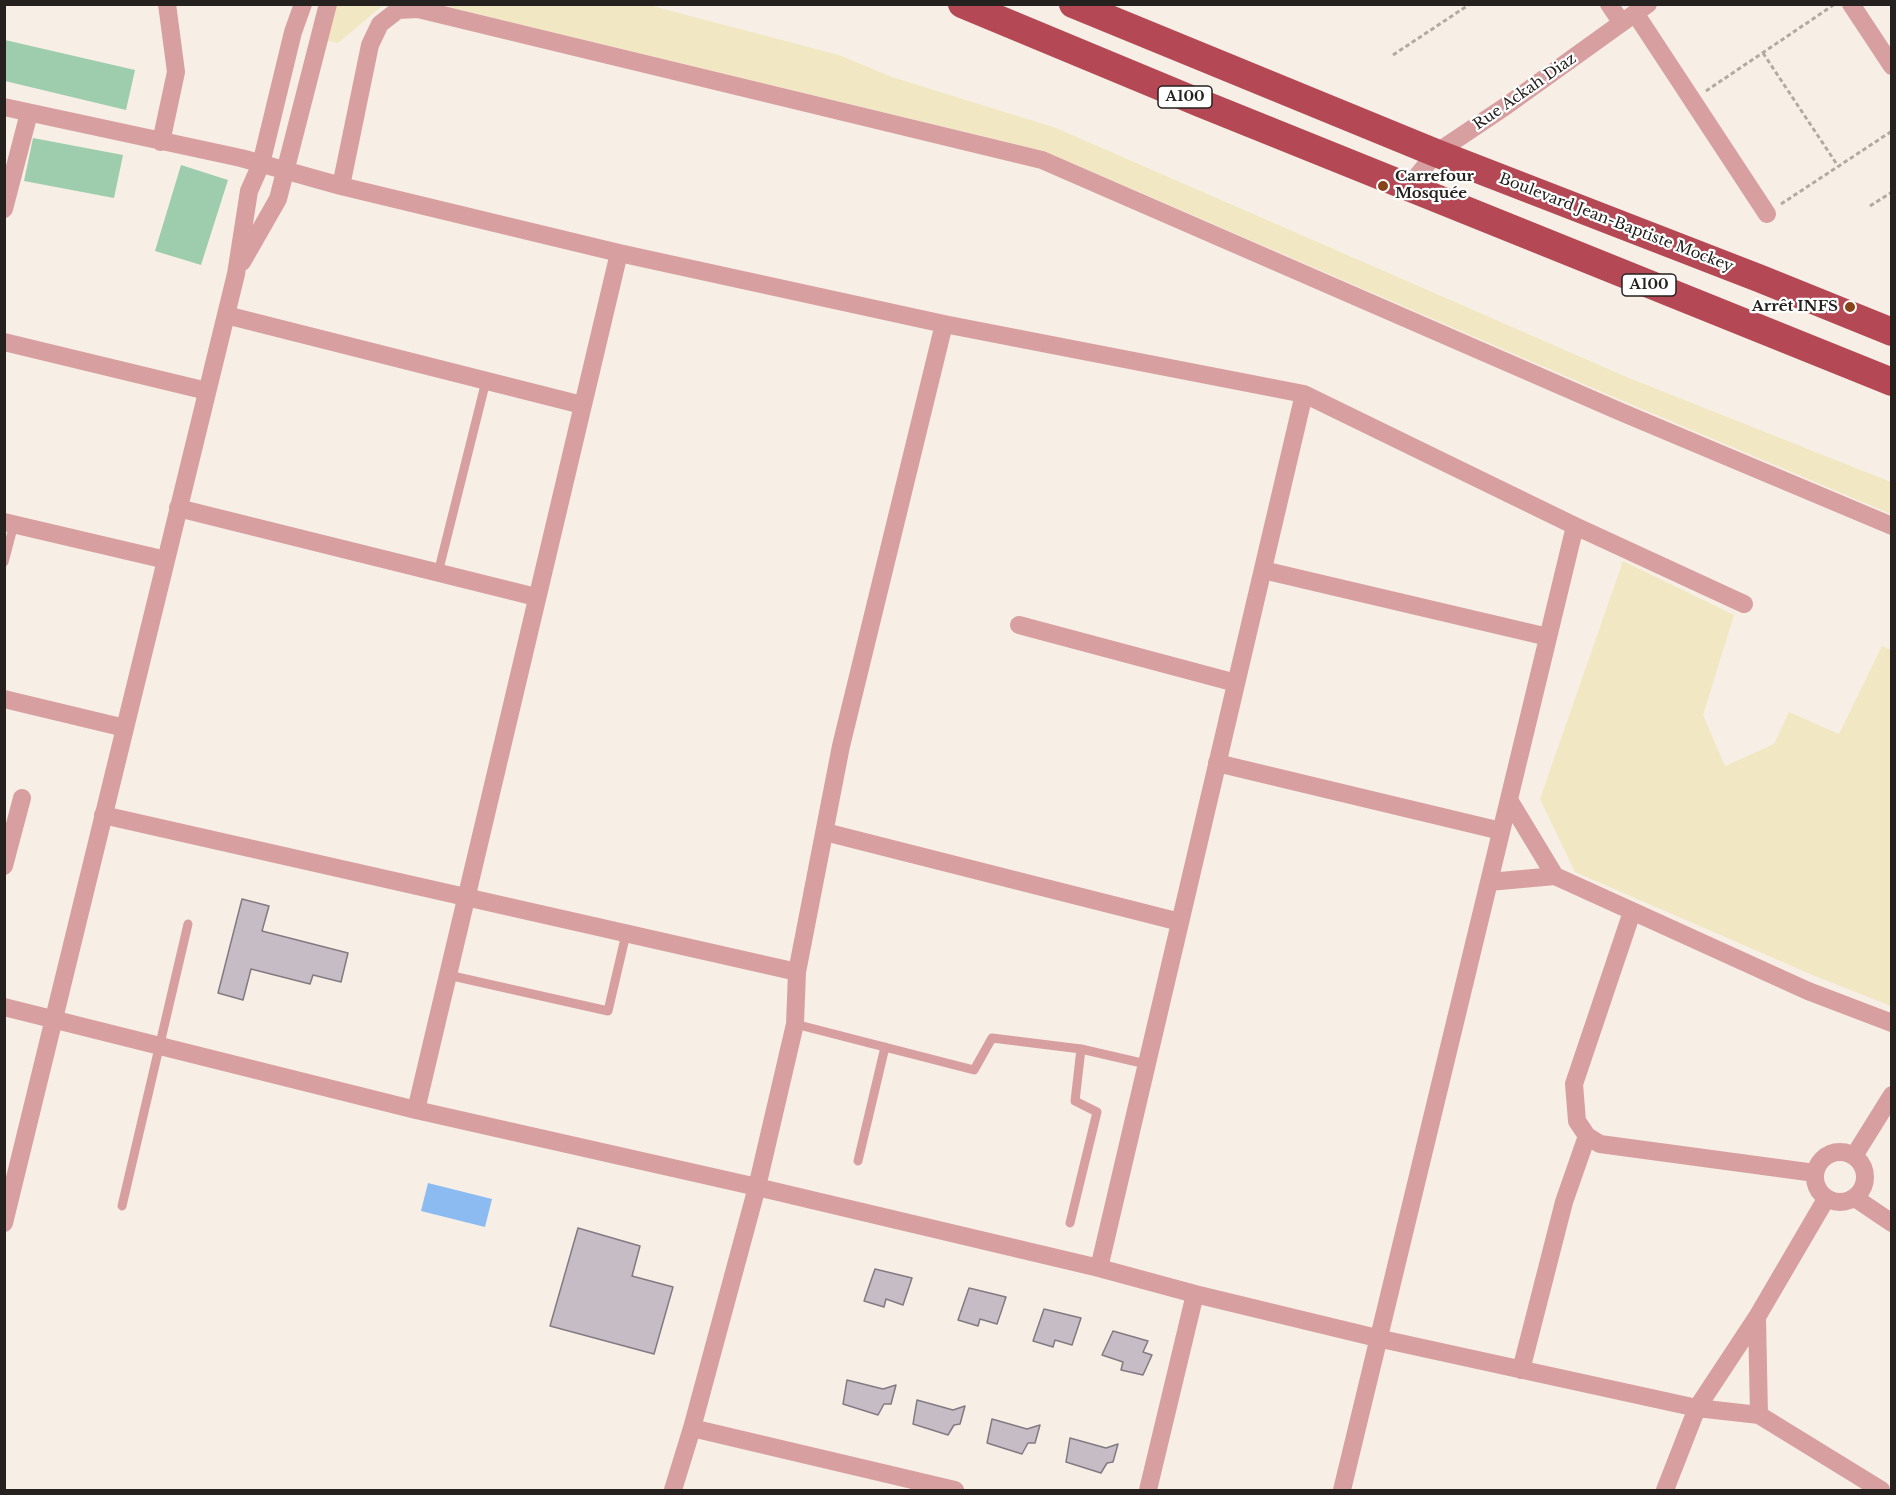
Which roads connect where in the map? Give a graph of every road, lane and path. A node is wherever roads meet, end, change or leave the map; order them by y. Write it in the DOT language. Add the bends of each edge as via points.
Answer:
graph roads {
  1 [pos="167,4"];
  2 [pos="303,4"];
  3 [pos="328,4"];
  4 [pos="962,4"];
  5 [pos="1073,4"];
  6 [pos="1470,4"];
  7 [pos="1609,4"];
  8 [pos="1835,4"];
  9 [pos="1851,4"];
  10 [pos="1635,13"];
  11 [pos="1763,53"];
  12 [pos="1393,55"];
  13 [pos="1892,66"];
  14 [pos="1692,100"];
  15 [pos="4,107"];
  16 [pos="29,113"];
  17 [pos="1892,131"];
  18 [pos="161,142"];
  19 [pos="1436,153"];
  20 [pos="261,164"];
  21 [pos="1838,166"];
  22 [pos="286,171"];
  23 [pos="341,186"];
  24 [pos="1408,186"];
  25 [pos="249,191"];
  26 [pos="1892,192"];
  27 [pos="278,199"];
  28 [pos="1870,206"];
  29 [pos="4,209"];
  30 [pos="1767,213"];
  31 [pos="619,253"];
  32 [pos="236,274"];
  33 [pos="226,315"];
  34 [pos="945,324"];
  35 [pos="1892,332"];
  36 [pos="4,342"];
  37 [pos="486,381"];
  38 [pos="1892,382"];
  39 [pos="207,392"];
  40 [pos="1304,394"];
  41 [pos="582,405"];
  42 [pos="178,508"];
  43 [pos="9,523"];
  44 [pos="1575,526"];
  45 [pos="1892,526"];
  46 [pos="166,561"];
  47 [pos="4,562"];
  48 [pos="1263,570"];
  49 [pos="438,573"];
  50 [pos="536,597"];
  51 [pos="1744,604"];
  52 [pos="1018,625"];
  53 [pos="1548,638"];
  54 [pos="1236,683"];
  55 [pos="4,699"];
  56 [pos="125,728"];
  57 [pos="1217,763"];
  58 [pos="22,798"];
  59 [pos="1509,800"];
  60 [pos="104,815"];
  61 [pos="1501,831"];
  62 [pos="825,832"];
  63 [pos="5,864"];
  64 [pos="1556,876"];
  65 [pos="1489,882"];
  66 [pos="466,898"];
  67 [pos="1632,912"];
  68 [pos="1180,922"];
  69 [pos="188,924"];
  70 [pos="626,934"];
  71 [pos="797,972"];
  72 [pos="448,975"];
  73 [pos="4,1007"];
  74 [pos="53,1019"];
  75 [pos="1892,1023"];
  76 [pos="795,1024"];
  77 [pos="160,1046"];
  78 [pos="885,1047"];
  79 [pos="1081,1049"];
  80 [pos="1146,1064"];
  81 [pos="1892,1095"];
  82 [pos="416,1110"];
  83 [pos="1587,1136"];
  84 [pos="12,1154"];
  85 [pos="1854,1156"];
  86 [pos="858,1161"];
  87 [pos="1815,1173"];
  88 [pos="757,1187"];
  89 [pos="1855,1198"];
  90 [pos="1826,1199"];
  91 [pos="122,1206"];
  92 [pos="4,1223"];
  93 [pos="1070,1223"];
  94 [pos="1892,1223"];
  95 [pos="1099,1269"];
  96 [pos="1195,1294"];
  97 [pos="1756,1317"];
  98 [pos="1377,1338"];
  99 [pos="1521,1370"];
  100 [pos="1697,1407"];
  101 [pos="1760,1415"];
  102 [pos="692,1428"];
  103 [pos="673,1491"];
  104 [pos="955,1491"];
  105 [pos="1148,1491"];
  106 [pos="1342,1491"];
  107 [pos="1665,1491"];
  108 [pos="1881,1491"];
  1 -- 18 [label="street" via="176,72"];
  2 -- 20 [label="street"];
  3 -- 22 [label="street"];
  4 -- 24 [label="highway, A100"];
  5 -- 19 [label="highway, Boulevard Jean-Baptiste Mockey"];
  6 -- 12 [label="path"];
  7 -- 10 [label="street"];
  8 -- 11 [label="path"];
  9 -- 13 [label="street"];
  10 -- 14 [label="street"];
  10 -- 19 [label="street, Rue Ackah Diaz"];
  11 -- 14 [label="path"];
  11 -- 21 [label="path"];
  14 -- 30 [label="street"];
  15 -- 16 [label="street"];
  16 -- 18 [label="street"];
  16 -- 29 [label="street"];
  17 -- 21 [label="path"];
  18 -- 20 [label="street"];
  19 -- 24 [label="street, Rue Ackah Diaz"];
  19 -- 35 [label="highway, Boulevard Jean-Baptiste Mockey"];
  20 -- 22 [label="street"];
  20 -- 25 [label="street"];
  21 -- 30 [label="path"];
  22 -- 23 [label="street"];
  22 -- 27 [label="street"];
  23 -- 31 [label="street"];
  23 -- 45 [label="street" via="370,45 380,24 399,10 418,9 1042,160"];
  24 -- 38 [label="highway, A100"];
  25 -- 27 [label="street"];
  25 -- 32 [label="street"];
  26 -- 28 [label="path"];
  27 -- 32 [label="street"];
  31 -- 34 [label="street"];
  31 -- 41 [label="street"];
  32 -- 33 [label="street"];
  33 -- 37 [label="street"];
  33 -- 39 [label="street"];
  34 -- 40 [label="street"];
  34 -- 62 [label="street" via="841,746"];
  36 -- 39 [label="street"];
  37 -- 41 [label="street"];
  37 -- 49 [label="lane"];
  39 -- 42 [label="street"];
  40 -- 44 [label="street"];
  40 -- 48 [label="street"];
  41 -- 50 [label="street"];
  42 -- 46 [label="street"];
  42 -- 49 [label="street"];
  43 -- 46 [label="street"];
  43 -- 47 [label="lane"];
  44 -- 51 [label="street"];
  44 -- 53 [label="street"];
  46 -- 56 [label="street"];
  48 -- 53 [label="street"];
  48 -- 54 [label="street"];
  49 -- 50 [label="street"];
  50 -- 66 [label="street"];
  52 -- 54 [label="street"];
  53 -- 59 [label="street"];
  54 -- 57 [label="street"];
  55 -- 56 [label="street"];
  56 -- 60 [label="street"];
  57 -- 61 [label="street"];
  57 -- 68 [label="street"];
  58 -- 63 [label="street"];
  59 -- 61 [label="street"];
  59 -- 64 [label="street"];
  60 -- 66 [label="street"];
  60 -- 74 [label="street"];
  61 -- 65 [label="street"];
  62 -- 68 [label="street"];
  62 -- 71 [label="street"];
  64 -- 65 [label="street"];
  64 -- 67 [label="street"];
  65 -- 98 [label="street"];
  66 -- 70 [label="street"];
  66 -- 72 [label="street"];
  67 -- 75 [label="street" via="1808,991"];
  67 -- 83 [label="street" via="1575,1084 1577,1121"];
  68 -- 80 [label="street"];
  69 -- 77 [label="lane"];
  70 -- 71 [label="street"];
  70 -- 72 [label="lane" via="608,1011"];
  71 -- 76 [label="street"];
  72 -- 82 [label="street"];
  73 -- 74 [label="street"];
  74 -- 77 [label="street"];
  74 -- 84 [label="street"];
  76 -- 78 [label="lane"];
  76 -- 88 [label="street"];
  77 -- 82 [label="street"];
  77 -- 91 [label="lane"];
  78 -- 79 [label="lane" via="974,1070 992,1038"];
  78 -- 86 [label="lane"];
  79 -- 80 [label="lane"];
  79 -- 93 [label="lane" via="1075,1101 1097,1112"];
  80 -- 95 [label="street"];
  81 -- 85 [label="street"];
  82 -- 88 [label="street"];
  83 -- 87 [label="street" via="1600,1144"];
  83 -- 99 [label="street" via="1564,1202"];
  84 -- 92 [label="street"];
  85 -- 87 [label="street" via="1834,1152 1818,1164"];
  85 -- 89 [label="street" via="1865,1172 1862,1191"];
  87 -- 90 [label="street" via="1815,1184"];
  88 -- 95 [label="street"];
  88 -- 102 [label="street"];
  89 -- 90 [label="street" via="1836,1203"];
  89 -- 94 [label="street"];
  90 -- 97 [label="street"];
  95 -- 96 [label="street"];
  96 -- 98 [label="street"];
  96 -- 105 [label="street"];
  97 -- 100 [label="street"];
  97 -- 101 [label="street"];
  98 -- 99 [label="street"];
  98 -- 106 [label="street"];
  99 -- 100 [label="street"];
  100 -- 101 [label="street"];
  100 -- 107 [label="street"];
  101 -- 108 [label="street"];
  102 -- 103 [label="street"];
  102 -- 104 [label="street"];
}
